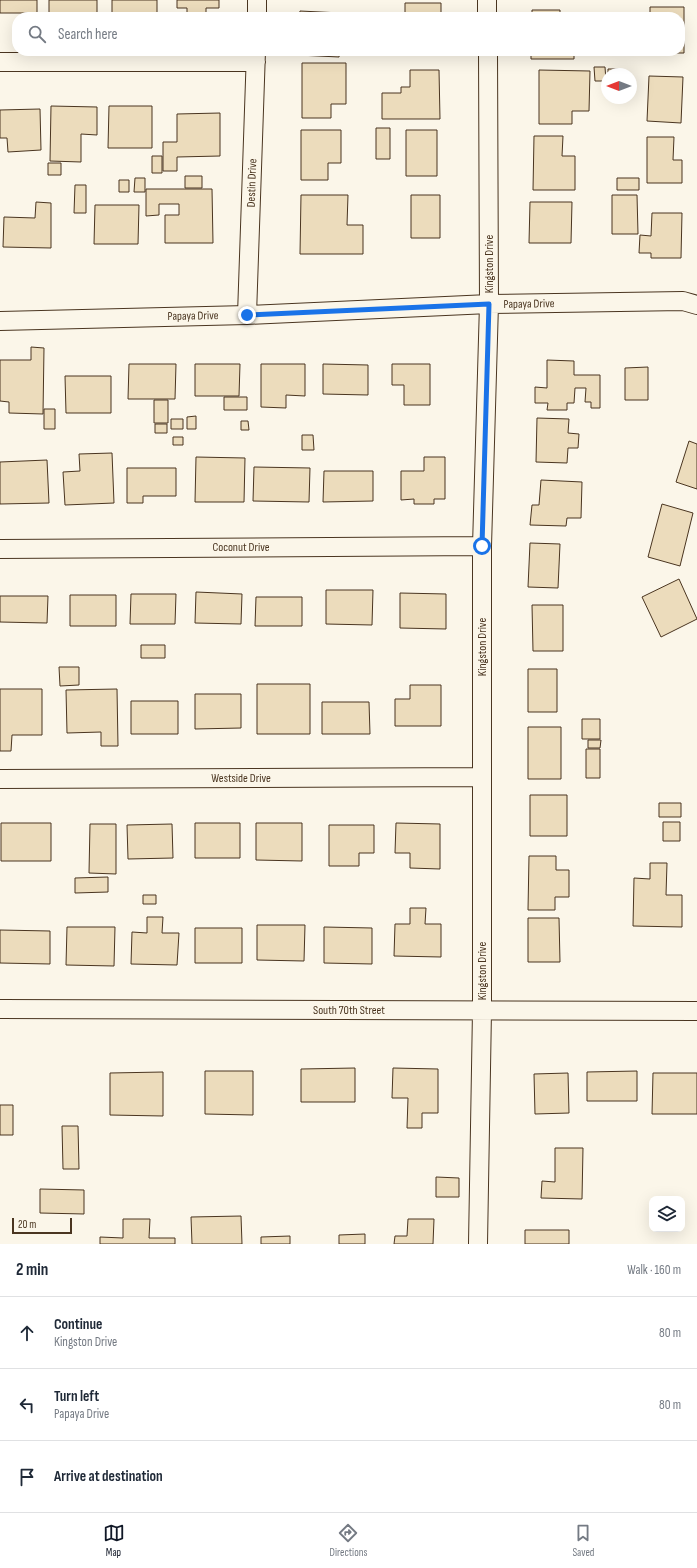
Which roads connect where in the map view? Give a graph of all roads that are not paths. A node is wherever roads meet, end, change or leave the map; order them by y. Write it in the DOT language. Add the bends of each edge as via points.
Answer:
graph roads {
  1 [pos="257,0"];
  2 [pos="487,0"];
  3 [pos="257,12"];
  4 [pos="487,12"];
  5 [pos="488,56"];
  6 [pos="256,57"];
  7 [pos="0,62"];
  8 [pos="489,304"];
  9 [pos="697,305"];
  10 [pos="247,315"];
  11 [pos="0,321"];
  12 [pos="482,546"];
  13 [pos="0,548"];
  14 [pos="482,777"];
  15 [pos="0,779"];
  16 [pos="0,1009"];
  17 [pos="482,1010"];
  18 [pos="697,1011"];
  19 [pos="478,1244"];
  1 -- 3 [label="street"];
  2 -- 4 [label="street"];
  5 -- 8 [label="street, Kingston Drive"];
  6 -- 7 [label="street"];
  6 -- 10 [label="street, Destin Drive"];
  8 -- 9 [label="street, Papaya Drive" via="683,301"];
  8 -- 10 [label="street, Papaya Drive"];
  8 -- 12 [label="street, Kingston Drive"];
  10 -- 11 [label="street, Papaya Drive"];
  12 -- 13 [label="street, Coconut Drive"];
  12 -- 14 [label="street, Kingston Drive"];
  14 -- 15 [label="street, Westside Drive"];
  14 -- 17 [label="street, Kingston Drive"];
  16 -- 17 [label="street, South 70th Street"];
  17 -- 18 [label="street, South 70th Street"];
  17 -- 19 [label="street, Kingston Drive"];
}
